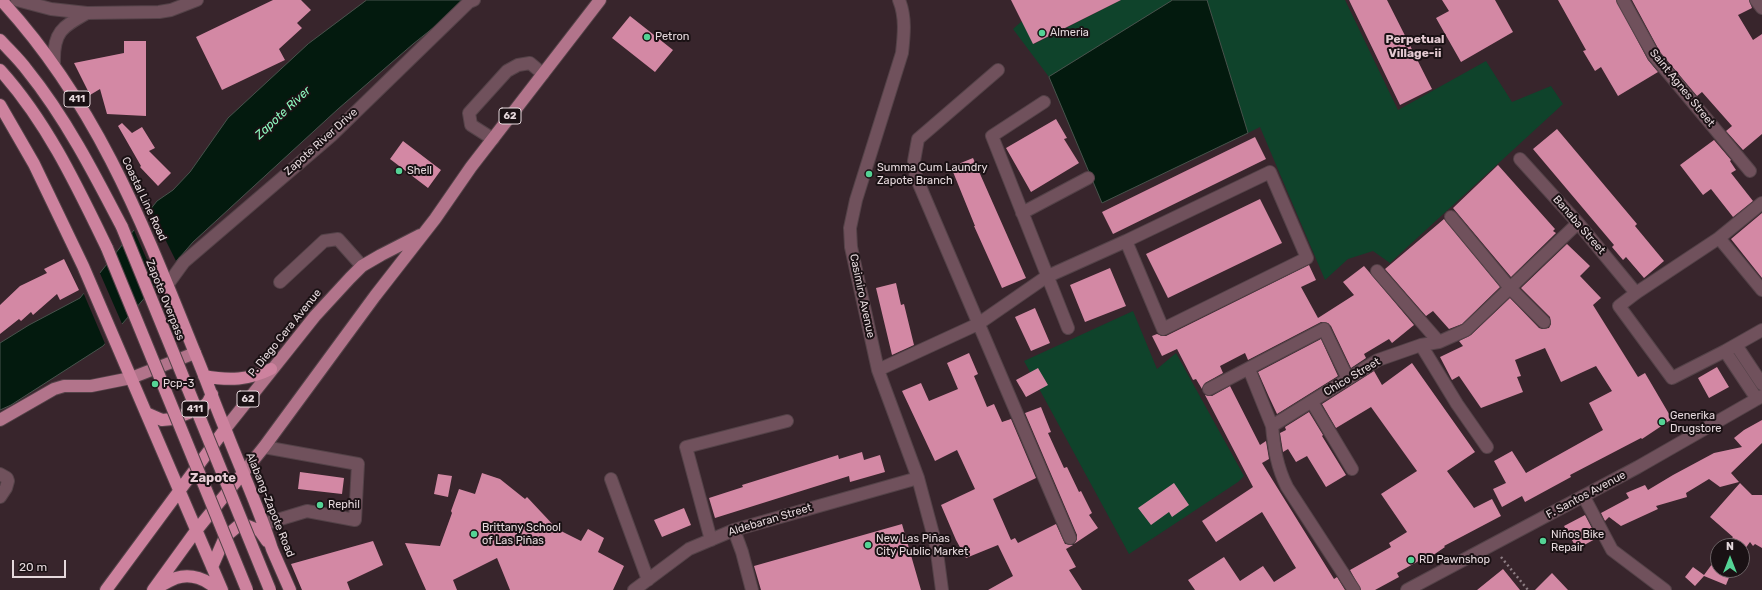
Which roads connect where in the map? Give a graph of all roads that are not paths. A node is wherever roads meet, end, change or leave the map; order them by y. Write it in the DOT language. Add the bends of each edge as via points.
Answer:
graph roads {
  1 [pos="1,0"];
  2 [pos="17,0"];
  3 [pos="197,0"];
  4 [pos="474,0"];
  5 [pos="600,0"];
  6 [pos="899,0"];
  7 [pos="1623,0"];
  8 [pos="1756,0"];
  9 [pos="1762,8"];
  10 [pos="87,12"];
  11 [pos="0,40"];
  12 [pos="54,64"];
  13 [pos="0,70"];
  14 [pos="998,70"];
  15 [pos="543,74"];
  16 [pos="1044,102"];
  17 [pos="0,105"];
  18 [pos="493,139"];
  19 [pos="1520,159"];
  20 [pos="1750,171"];
  21 [pos="1088,178"];
  22 [pos="1762,203"];
  23 [pos="1022,213"];
  24 [pos="1451,217"];
  25 [pos="1578,223"];
  26 [pos="423,234"];
  27 [pos="1719,238"];
  28 [pos="1126,242"];
  29 [pos="362,266"];
  30 [pos="1377,271"];
  31 [pos="1046,277"];
  32 [pos="167,281"];
  33 [pos="280,282"];
  34 [pos="1510,288"];
  35 [pos="1762,290"];
  36 [pos="1636,293"];
  37 [pos="1544,322"];
  38 [pos="978,324"];
  39 [pos="1068,328"];
  40 [pos="1762,330"];
  41 [pos="1439,342"];
  42 [pos="1421,345"];
  43 [pos="1736,345"];
  44 [pos="1725,351"];
  45 [pos="195,353"];
  46 [pos="271,369"];
  47 [pos="1249,369"];
  48 [pos="878,370"];
  49 [pos="204,376"];
  50 [pos="131,378"];
  51 [pos="1348,379"];
  52 [pos="1762,384"];
  53 [pos="1209,389"];
  54 [pos="212,394"];
  55 [pos="1759,397"];
  56 [pos="1312,402"];
  57 [pos="146,414"];
  58 [pos="0,420"];
  59 [pos="787,421"];
  60 [pos="1272,426"];
  61 [pos="225,429"];
  62 [pos="264,447"];
  63 [pos="1487,447"];
  64 [pos="1352,469"];
  65 [pos="243,473"];
  66 [pos="0,474"];
  67 [pos="918,478"];
  68 [pos="611,479"];
  69 [pos="179,492"];
  70 [pos="0,496"];
  71 [pos="1584,497"];
  72 [pos="264,524"];
  73 [pos="734,530"];
  74 [pos="196,532"];
  75 [pos="1070,538"];
  76 [pos="711,540"];
  77 [pos="272,548"];
  78 [pos="212,567"];
  79 [pos="648,580"];
  80 [pos="1426,586"];
  81 [pos="106,590"];
  82 [pos="153,590"];
  83 [pos="218,590"];
  84 [pos="222,590"];
  85 [pos="247,590"];
  86 [pos="270,590"];
  87 [pos="290,590"];
  88 [pos="634,590"];
  89 [pos="752,590"];
  90 [pos="942,590"];
  91 [pos="1354,590"];
  92 [pos="1407,590"];
  93 [pos="1665,590"];
  1 -- 12 [label="highway, Coastal Line Road / 411" via="26,26"];
  2 -- 10 [label="street" via="51,9"];
  3 -- 10 [label="street" via="159,12"];
  4 -- 32 [label="street, Zapote River Drive" via="330,136 184,262"];
  5 -- 15 [label="main road, P. Diego Cera Avenue / 62"];
  6 -- 48 [label="street, Casimiro Avenue" via="905,30 902,53 856,200 850,228 851,247"];
  7 -- 20 [label="street, Saint Agnes Street" via="1654,56"];
  8 -- 9 [label="street"];
  10 -- 12 [label="street" via="58,34 53,48"];
  11 -- 86 [label="highway, Zapote Overpass / 411, bridge" via="26,69 53,106 102,187 122,227"];
  12 -- 32 [label="highway, Coastal Line Road / 411" via="94,126 136,210"];
  13 -- 85 [label="highway, 411, bridge" via="38,117 108,248"];
  14 -- 38 [label="street" via="918,139 914,161 916,177"];
  15 -- 18 [label="main road, P. Diego Cera Avenue / 62"];
  15 -- 18 [label="street" via="530,63 518,65 507,71 469,113 471,125"];
  16 -- 23 [label="street" via="992,136"];
  17 -- 50 [label="highway" via="34,164 83,266"];
  18 -- 26 [label="main road, P. Diego Cera Avenue / 62"];
  19 -- 25 [label="street, Banaba Street"];
  21 -- 23 [label="street"];
  22 -- 27 [label="street"];
  23 -- 31 [label="street"];
  24 -- 34 [label="street"];
  25 -- 34 [label="street, Chico Street"];
  25 -- 36 [label="street, Banaba Street"];
  26 -- 29 [label="main road, P. Diego Cera Avenue / 62"];
  26 -- 62 [label="main road, P. Diego Cera Avenue / 62"];
  27 -- 35 [label="street"];
  27 -- 36 [label="street"];
  28 -- 28 [label="street" via="1270,172 1307,258 1163,328"];
  28 -- 31 [label="street"];
  29 -- 33 [label="street" via="338,239 324,241"];
  29 -- 46 [label="main road, P. Diego Cera Avenue / 62" via="335,292"];
  30 -- 41 [label="street"];
  31 -- 38 [label="street"];
  31 -- 39 [label="street"];
  32 -- 45 [label="highway, Coastal Line Road / 411"];
  34 -- 37 [label="street"];
  34 -- 41 [label="street, Chico Street" via="1466,330"];
  36 -- 44 [label="street" via="1619,306 1672,378"];
  38 -- 48 [label="street"];
  38 -- 75 [label="street"];
  40 -- 43 [label="street"];
  41 -- 42 [label="street, Chico Street"];
  42 -- 51 [label="street, Chico Street" via="1378,360"];
  42 -- 63 [label="street"];
  43 -- 44 [label="street"];
  43 -- 52 [label="street"];
  44 -- 55 [label="street"];
  45 -- 49 [label="highway, Coastal Line Road / 411"];
  45 -- 50 [label="main road"];
  46 -- 49 [label="highway" via="242,379"];
  46 -- 61 [label="main road, P. Diego Cera Avenue / 62"];
  47 -- 51 [label="street" via="1324,329"];
  47 -- 53 [label="street"];
  47 -- 60 [label="street"];
  48 -- 67 [label="street, Casimiro Avenue"];
  49 -- 54 [label="highway, Coastal Line Road / 411"];
  50 -- 57 [label="highway"];
  50 -- 58 [label="main road" via="92,386 64,386 54,389"];
  51 -- 56 [label="street, Chico Street"];
  54 -- 57 [label="highway" via="202,408 173,419 162,420"];
  54 -- 61 [label="highway, Coastal Line Road / 411"];
  55 -- 71 [label="street, F. Santos Avenue"];
  56 -- 60 [label="street, Chico Street"];
  56 -- 64 [label="street"];
  57 -- 69 [label="highway"];
  59 -- 76 [label="street" via="686,447"];
  60 -- 91 [label="street" via="1274,449 1282,477"];
  61 -- 65 [label="highway, Alabang-Zapote Road / 411"];
  61 -- 69 [label="highway, P. Diego Cera Avenue / 62"];
  62 -- 65 [label="main road, P. Diego Cera Avenue / 62"];
  62 -- 72 [label="street" via="358,464 355,520 307,511"];
  65 -- 72 [label="highway, Alabang-Zapote Road / 411"];
  65 -- 74 [label="highway, P. Diego Cera Avenue / 62"];
  66 -- 70 [label="street" via="8,480"];
  67 -- 73 [label="street, Aldebaran Street"];
  67 -- 90 [label="street, Casimiro Avenue" via="936,545"];
  68 -- 79 [label="street"];
  69 -- 74 [label="highway"];
  69 -- 81 [label="highway, P. Diego Cera Avenue / 62"];
  71 -- 80 [label="street, F. Santos Avenue" via="1492,546"];
  71 -- 93 [label="street" via="1612,550"];
  72 -- 77 [label="highway, Alabang-Zapote Road / 411"];
  73 -- 76 [label="street, Aldebaran Street"];
  73 -- 89 [label="street"];
  74 -- 78 [label="highway"];
  74 -- 82 [label="highway, P. Diego Cera Avenue / 62"];
  76 -- 79 [label="street, Aldebaran Street" via="689,549"];
  77 -- 78 [label="highway" via="260,531 248,526 238,526 225,537"];
  77 -- 87 [label="highway, Alabang-Zapote Road / 411"];
  78 -- 84 [label="highway"];
  79 -- 88 [label="street, Aldebaran Street"];
  80 -- 92 [label="street, F. Santos Avenue"];
  82 -- 83 [label="highway" via="176,578 189,576 206,581"];
}
